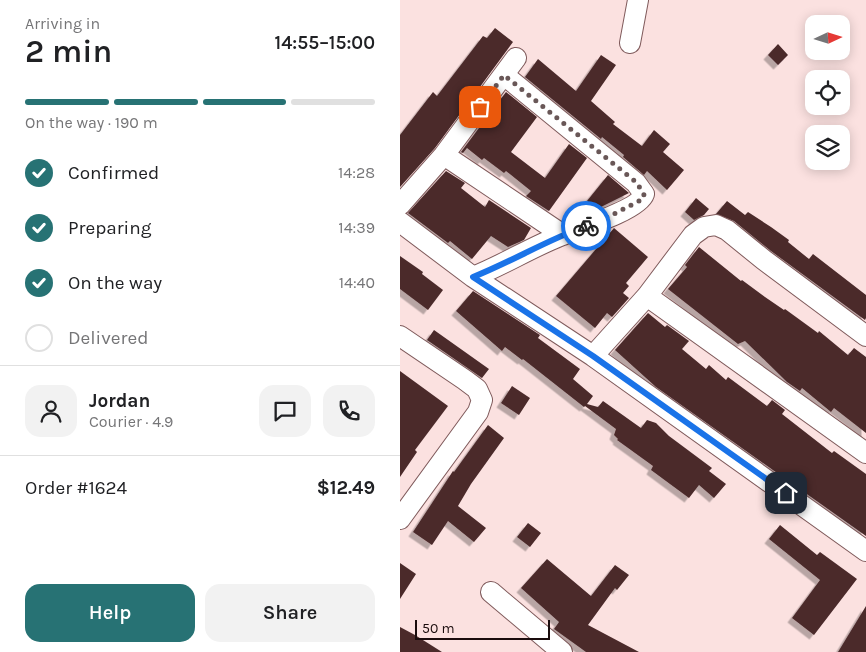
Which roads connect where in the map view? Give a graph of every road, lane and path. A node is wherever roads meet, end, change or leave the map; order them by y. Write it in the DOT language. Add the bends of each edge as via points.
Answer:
graph roads {
  1 [pos="638,0"];
  2 [pos="630,43"];
  3 [pos="516,58"];
  4 [pos="504,75"];
  5 [pos="444,154"];
  6 [pos="400,205"];
  7 [pos="400,222"];
  8 [pos="563,235"];
  9 [pos="473,277"];
  10 [pos="647,296"];
  11 [pos="400,336"];
  12 [pos="866,336"];
  13 [pos="593,356"];
  14 [pos="866,453"];
  15 [pos="400,519"];
  16 [pos="866,550"];
  17 [pos="491,592"];
  18 [pos="562,652"];
  1 -- 2 [label="street"];
  3 -- 4 [label="street"];
  4 -- 5 [label="street"];
  4 -- 8 [label="street" via="636,182 644,194 643,199 635,204"];
  5 -- 6 [label="street"];
  5 -- 8 [label="street"];
  7 -- 9 [label="street"];
  8 -- 9 [label="street"];
  9 -- 13 [label="street"];
  10 -- 12 [label="street" via="693,235 704,227 716,225 727,230"];
  10 -- 13 [label="street"];
  10 -- 14 [label="street"];
  11 -- 15 [label="street" via="466,380 482,400 478,412"];
  13 -- 16 [label="street"];
  17 -- 18 [label="street"];
}
